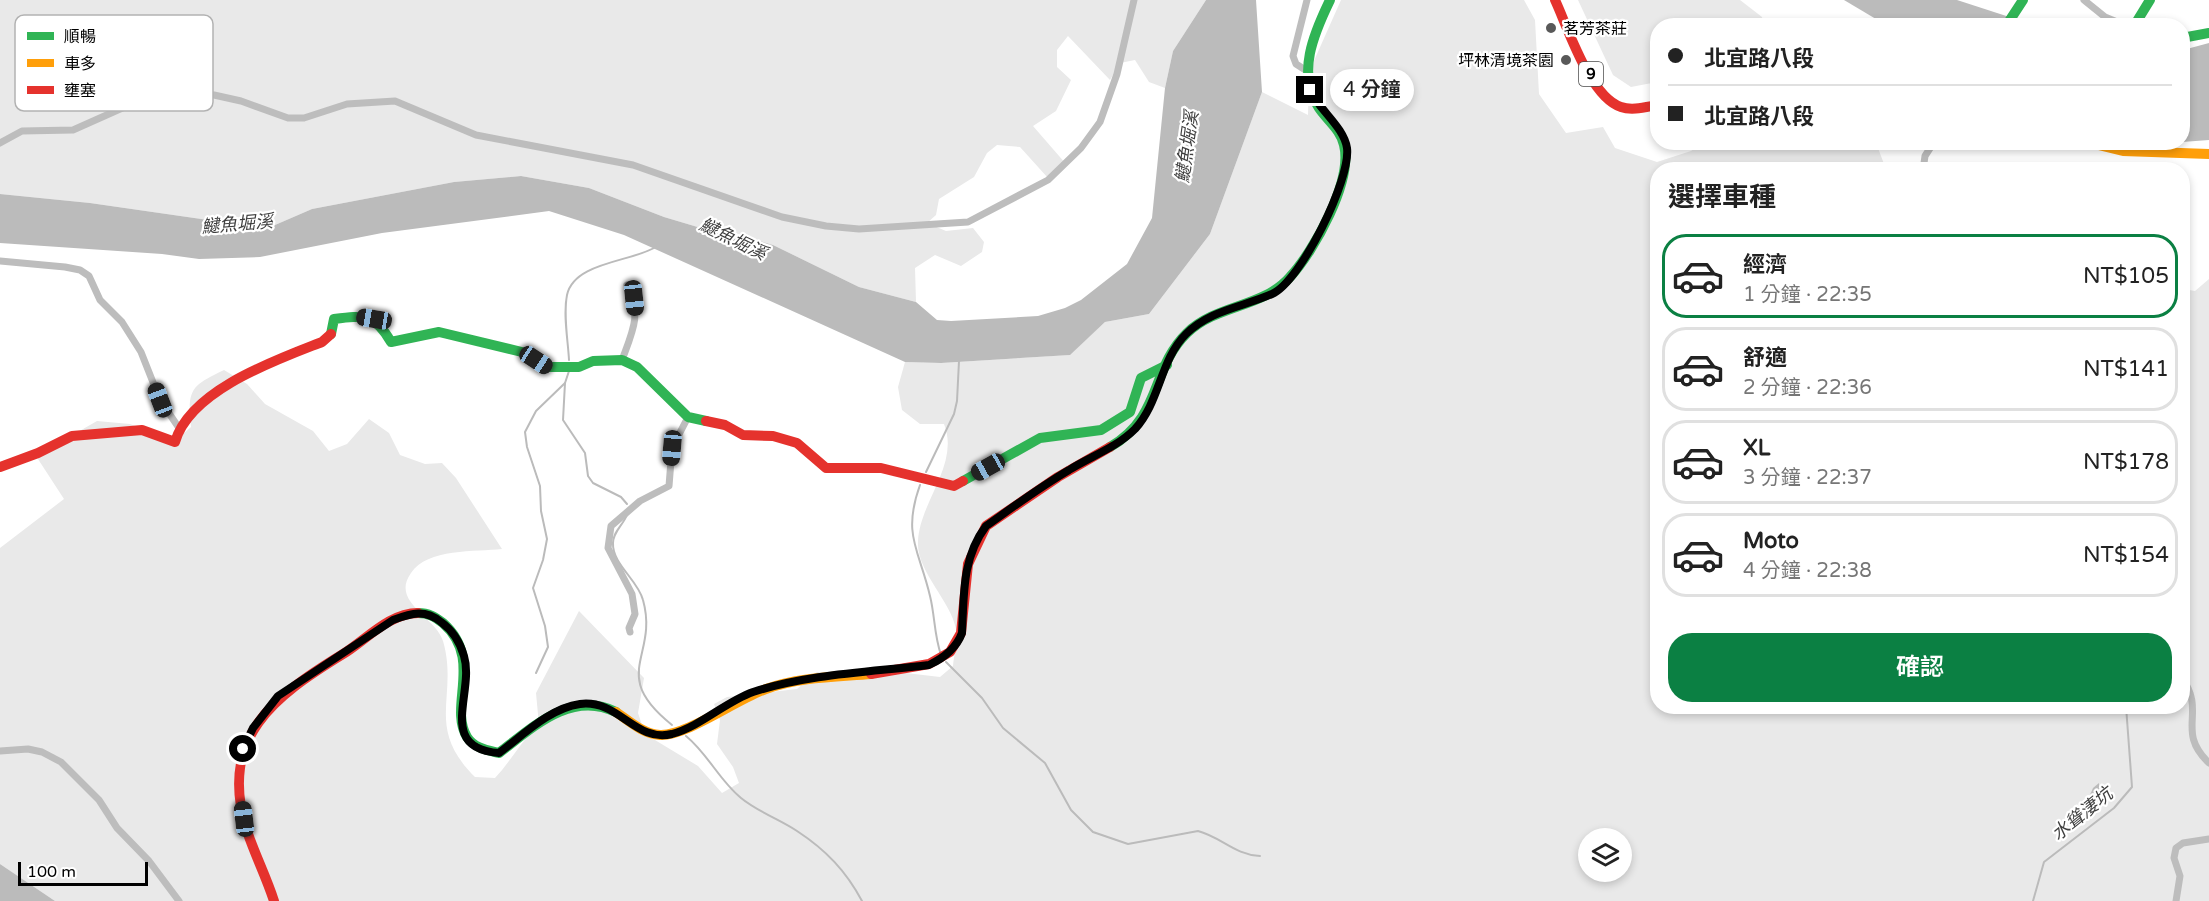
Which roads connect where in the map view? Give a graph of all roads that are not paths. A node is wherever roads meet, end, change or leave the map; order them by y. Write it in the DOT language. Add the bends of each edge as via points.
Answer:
graph roads {
  1 [pos="1134,0"];
  2 [pos="1306,0"];
  3 [pos="1330,0"];
  4 [pos="1555,0"];
  5 [pos="2023,0"];
  6 [pos="2150,0"];
  7 [pos="2086,1"];
  8 [pos="2011,18"];
  9 [pos="2107,18"];
  10 [pos="2139,18"];
  11 [pos="2209,33"];
  12 [pos="2190,37"];
  13 [pos="1307,71"];
  14 [pos="213,95"];
  15 [pos="1650,106"];
  16 [pos="116,111"];
  17 [pos="0,143"];
  18 [pos="2119,150"];
  19 [pos="2209,154"];
  20 [pos="0,261"];
  21 [pos="627,285"];
  22 [pos="622,360"];
  23 [pos="1167,365"];
  24 [pos="688,417"];
  25 [pos="179,428"];
  26 [pos="0,467"];
  27 [pos="630,632"];
  28 [pos="2190,688"];
  29 [pos="0,751"];
  30 [pos="2209,762"];
  31 [pos="2209,839"];
  32 [pos="179,901"];
  33 [pos="274,901"];
  34 [pos="2176,901"];
  1 -- 14 [label="street" via="1117,74 1100,122 1081,148 1048,180 968,222 859,229 793,219 633,165 476,135 395,100 347,104 304,118 288,118"];
  2 -- 13 [label="street" via="1293,56 1296,64"];
  3 -- 13 [label="main road"];
  4 -- 15 [label="main road, 9" via="1602,93 1616,105 1631,109"];
  5 -- 8 [label="main road"];
  6 -- 10 [label="main road"];
  7 -- 9 [label="street"];
  11 -- 12 [label="main road"];
  13 -- 23 [label="main road" via="1314,98 1347,147 1343,179 1324,220 1288,283 1274,293 1203,320 1185,335"];
  16 -- 17 [label="street" via="73,130 22,131"];
  18 -- 19 [label="main road"];
  20 -- 25 [label="street" via="65,267 89,276 100,300 122,322 141,352 160,400"];
  21 -- 22 [label="street" via="634,298 637,320"];
  22 -- 24 [label="main road" via="637,367"];
  22 -- 25 [label="main road" via="547,367 526,353 439,332 391,342 374,319 334,319 333,332 322,342 255,368 205,402"];
  23 -- 24 [label="main road" via="1141,378 1130,412 1101,429 1040,438 954,486 881,468 826,468 797,443 773,436 743,435 725,425"];
  23 -- 33 [label="main road" via="1148,412 1134,430 986,526 966,567 962,633 940,660 929,665 774,686 750,693 671,734 646,733 614,710 582,704 550,715 499,753 487,752 479,750 465,736 465,657 449,629 431,614 413,613 393,620 278,696 253,728 243,749 238,770 244,819"];
  24 -- 27 [label="street" via="672,448 669,486 640,501 611,526 609,548 632,594 635,614"];
  25 -- 26 [label="main road" via="175,442 142,430 72,436"];
  28 -- 30 [label="street" via="2194,704 2191,738"];
  29 -- 32 [label="street" via="28,749 61,762 99,800 117,828 149,861"];
  31 -- 34 [label="street" via="2183,843 2176,849 2174,858 2180,876"];
}
